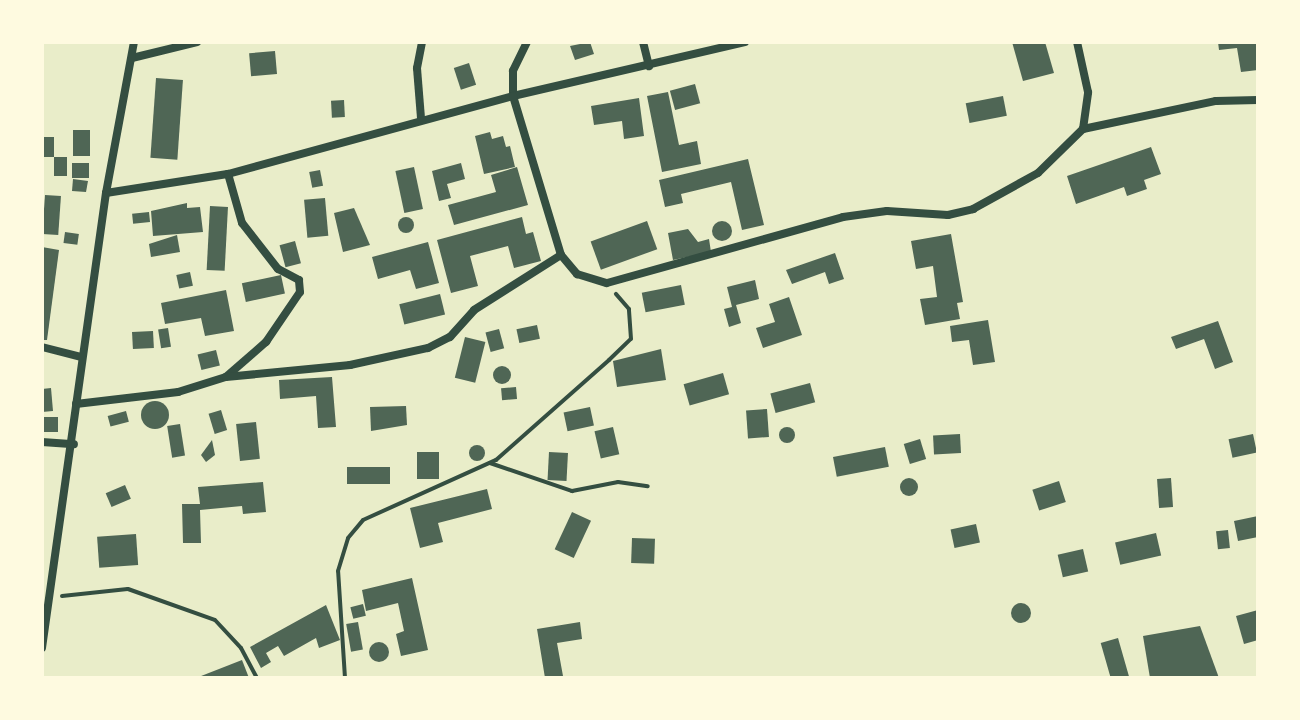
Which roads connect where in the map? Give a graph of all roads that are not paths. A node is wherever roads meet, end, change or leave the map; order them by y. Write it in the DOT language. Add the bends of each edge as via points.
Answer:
graph roads {
  1 [pos="134,42"];
  2 [pos="197,42"];
  3 [pos="422,42"];
  4 [pos="527,42"];
  5 [pos="643,42"];
  6 [pos="745,42"];
  7 [pos="1077,42"];
  8 [pos="132,58"];
  9 [pos="649,66"];
  10 [pos="513,96"];
  11 [pos="1258,100"];
  12 [pos="421,118"];
  13 [pos="1083,129"];
  14 [pos="228,174"];
  15 [pos="106,193"];
  16 [pos="561,255"];
  17 [pos="42,347"];
  18 [pos="81,357"];
  19 [pos="226,377"];
  20 [pos="76,404"];
  21 [pos="42,442"];
  22 [pos="74,444"];
  23 [pos="47,594"];
  24 [pos="42,648"];
  1 -- 8 [label="street"];
  2 -- 8 [label="street"];
  3 -- 12 [label="street" via="417,68"];
  4 -- 10 [label="street" via="513,71"];
  5 -- 9 [label="street"];
  6 -- 9 [label="street"];
  7 -- 13 [label="street" via="1088,92"];
  8 -- 15 [label="street"];
  9 -- 10 [label="street"];
  10 -- 12 [label="street"];
  10 -- 16 [label="street"];
  11 -- 13 [label="street" via="1216,101"];
  12 -- 14 [label="street"];
  13 -- 16 [label="street" via="1038,173 973,209 948,215 887,211 843,217 607,283 577,274"];
  14 -- 15 [label="street"];
  14 -- 19 [label="street" via="242,223 278,269 299,280 300,292 266,342"];
  15 -- 18 [label="street"];
  16 -- 19 [label="street" via="529,280 474,310 450,337 428,348 350,365"];
  17 -- 18 [label="street"];
  18 -- 20 [label="street"];
  19 -- 20 [label="street" via="178,392"];
  20 -- 22 [label="street"];
  21 -- 22 [label="street"];
  22 -- 23 [label="street"];
  23 -- 24 [label="street"];
}
